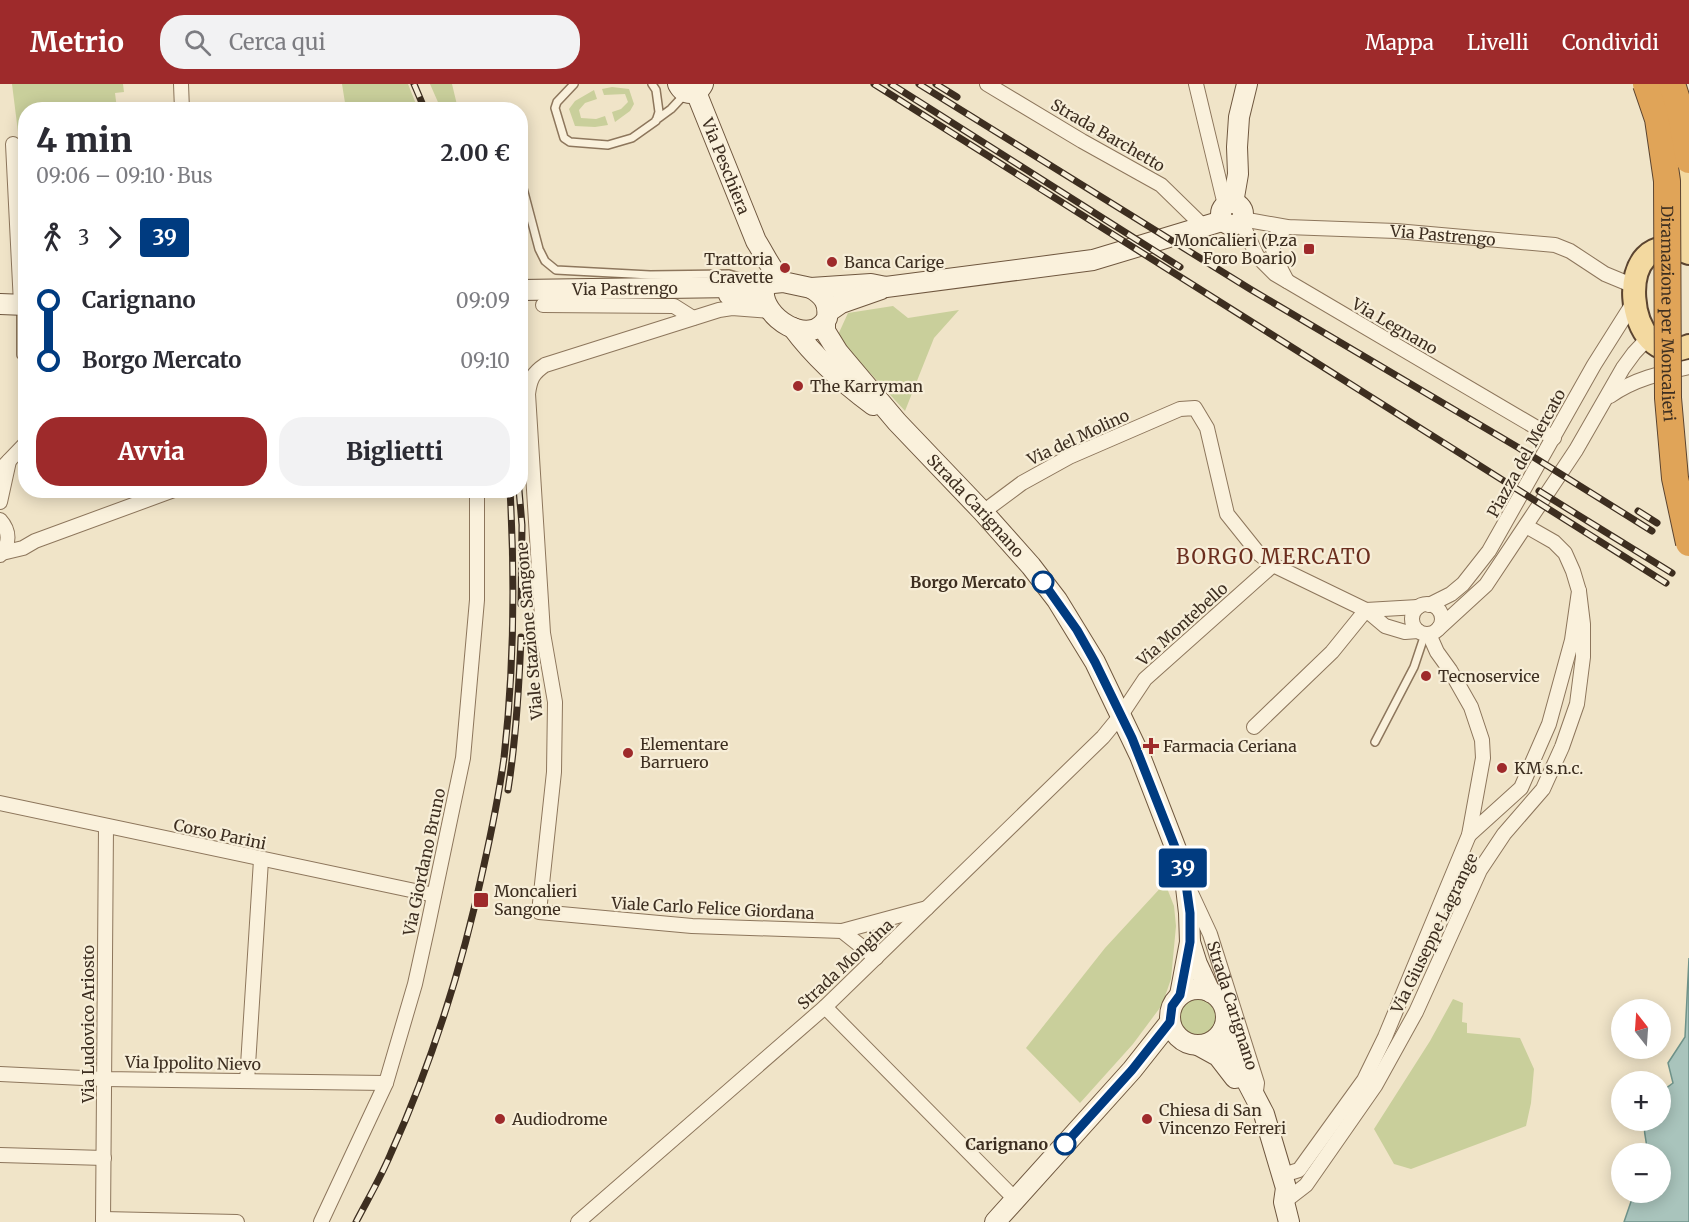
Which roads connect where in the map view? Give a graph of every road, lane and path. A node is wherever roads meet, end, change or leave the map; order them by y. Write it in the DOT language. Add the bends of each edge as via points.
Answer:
graph roads {
  1 [pos="181,84"];
  2 [pos="574,84"];
  3 [pos="652,84"];
  4 [pos="987,84"];
  5 [pos="1196,84"];
  6 [pos="1247,84"];
  7 [pos="1640,84"];
  8 [pos="1646,84"];
  9 [pos="1662,84"];
  10 [pos="1672,84"];
  11 [pos="691,88"];
  12 [pos="182,102"];
  13 [pos="656,120"];
  14 [pos="12,144"];
  15 [pos="1682,145"];
  16 [pos="1689,160"];
  17 [pos="528,206"];
  18 [pos="1233,214"];
  19 [pos="18,224"];
  20 [pos="1203,226"];
  21 [pos="1287,227"];
  22 [pos="1689,248"];
  23 [pos="1666,249"];
  24 [pos="1689,253"];
  25 [pos="1287,282"];
  26 [pos="886,287"];
  27 [pos="812,288"];
  28 [pos="528,290"];
  29 [pos="1634,293"];
  30 [pos="770,295"];
  31 [pos="528,299"];
  32 [pos="0,304"];
  33 [pos="18,304"];
  34 [pos="543,305"];
  35 [pos="826,317"];
  36 [pos="693,318"];
  37 [pos="793,328"];
  38 [pos="1648,338"];
  39 [pos="1689,346"];
  40 [pos="1689,367"];
  41 [pos="1606,399"];
  42 [pos="1195,408"];
  43 [pos="897,422"];
  44 [pos="1554,438"];
  45 [pos="18,451"];
  46 [pos="3,465"];
  47 [pos="152,498"];
  48 [pos="477,498"];
  49 [pos="0,502"];
  50 [pos="983,512"];
  51 [pos="0,520"];
  52 [pos="1526,526"];
  53 [pos="1503,529"];
  54 [pos="8,537"];
  55 [pos="35,541"];
  56 [pos="1689,543"];
  57 [pos="1,554"];
  58 [pos="1273,565"];
  59 [pos="1579,591"];
  60 [pos="1423,606"];
  61 [pos="1366,610"];
  62 [pos="1428,632"];
  63 [pos="1122,715"];
  64 [pos="1254,727"];
  65 [pos="1375,742"];
  66 [pos="0,804"];
  67 [pos="106,826"];
  68 [pos="1469,835"];
  69 [pos="261,860"];
  70 [pos="1187,884"];
  71 [pos="434,896"];
  72 [pos="928,908"];
  73 [pos="539,912"];
  74 [pos="842,931"];
  75 [pos="1190,942"];
  76 [pos="876,958"];
  77 [pos="1210,992"];
  78 [pos="1180,995"];
  79 [pos="825,1007"];
  80 [pos="1170,1022"];
  81 [pos="1223,1030"];
  82 [pos="1190,1043"];
  83 [pos="1132,1070"];
  84 [pos="0,1074"];
  85 [pos="104,1078"];
  86 [pos="247,1081"];
  87 [pos="386,1083"];
  88 [pos="1256,1096"];
  89 [pos="0,1155"];
  90 [pos="104,1158"];
  91 [pos="1283,1175"];
  92 [pos="1015,1199"];
  93 [pos="1284,1202"];
  94 [pos="103,1220"];
  95 [pos="237,1222"];
  96 [pos="321,1222"];
  97 [pos="578,1222"];
  98 [pos="995,1222"];
  99 [pos="1289,1222"];
  1 -- 12 [label="street"];
  2 -- 13 [label="lane" via="556,102 562,139 608,145 632,138"];
  3 -- 13 [label="lane" via="659,112"];
  4 -- 20 [label="street, Strada Barchetto" via="1161,185"];
  5 -- 18 [label="street, Via Legnano"];
  6 -- 18 [label="main road" via="1239,117"];
  7 -- 23 [label="main road" via="1652,120 1667,227"];
  8 -- 56 [label="highway, Diramazione per Moncalieri, bridge" via="1658,119 1667,181 1668,398 1675,478"];
  9 -- 15 [label="main road"];
  10 -- 16 [label="highway, bridge"];
  11 -- 13 [label="lane"];
  11 -- 30 [label="main road, Via Peschiera" via="766,255"];
  14 -- 19 [label="street"];
  15 -- 22 [label="main road"];
  17 -- 30 [label="lane" via="545,261 556,270 729,274"];
  18 -- 20 [label="main road, Via Pastrengo"];
  18 -- 21 [label="street, Via Pastrengo"];
  18 -- 25 [label="street, Via Legnano" via="1257,256"];
  20 -- 26 [label="main road, Via Pastrengo" via="1093,260"];
  21 -- 25 [label="street" via="1272,245"];
  21 -- 29 [label="street, Via Pastrengo" via="1555,244"];
  23 -- 24 [label="main road"];
  23 -- 29 [label="main road" via="1647,256 1640,264"];
  25 -- 44 [label="street, Via Legnano"];
  26 -- 27 [label="main road, Via Pastrengo" via="871,284"];
  26 -- 35 [label="main road, Via Pastrengo" via="841,303"];
  27 -- 30 [label="main road, Via Pastrengo"];
  27 -- 35 [label="main road" via="826,300"];
  28 -- 30 [label="main road, Via Pastrengo"];
  29 -- 38 [label="main road" via="1641,326"];
  29 -- 44 [label="street, Piazza del Mercato"];
  30 -- 31 [label="main road, Via Pastrengo"];
  30 -- 36 [label="street, Viale Stazione Sangone"];
  30 -- 37 [label="main road, Via Pastrengo"];
  32 -- 33 [label="main road"];
  34 -- 36 [label="street" via="674,306"];
  35 -- 37 [label="main road, Via Pastrengo" via="808,331"];
  35 -- 43 [label="main road, Strada Carignano" via="825,332 838,352"];
  36 -- 73 [label="street, Viale Stazione Sangone" via="545,365 530,380 543,633 555,702 554,771"];
  37 -- 43 [label="main road, Strada Carignano" via="813,354 850,388"];
  38 -- 39 [label="main road" via="1662,348"];
  38 -- 41 [label="street" via="1634,353"];
  40 -- 41 [label="street" via="1641,379"];
  41 -- 52 [label="street"];
  42 -- 50 [label="street, Via del Molino" via="1180,408 1069,457 1022,483"];
  42 -- 58 [label="street, Piazza del Mercato" via="1207,428 1227,514 1259,554"];
  43 -- 50 [label="main road, Strada Carignano"];
  44 -- 53 [label="street, Piazza del Mercato"];
  45 -- 46 [label="street"];
  46 -- 49 [label="street"];
  47 -- 55 [label="street"];
  48 -- 71 [label="street, Via Giordano Bruno" via="477,600 464,747"];
  50 -- 63 [label="main road, Strada Carignano" via="1056,598"];
  51 -- 54 [label="street"];
  52 -- 53 [label="street"];
  52 -- 59 [label="street, Via Giuseppe Lagrange" via="1554,542 1565,554"];
  52 -- 62 [label="street" via="1486,585"];
  53 -- 60 [label="street, Piazza del Mercato" via="1463,584"];
  54 -- 55 [label="street"];
  54 -- 57 [label="street"];
  55 -- 57 [label="street"];
  58 -- 61 [label="street, Piazza del Mercato"];
  58 -- 63 [label="street, Via Montebello" via="1145,679"];
  59 -- 68 [label="street" via="1572,640 1549,724 1521,788"];
  59 -- 93 [label="street, Via Giuseppe Lagrange" via="1583,657 1577,704 1543,789 1504,834 1480,870 1416,1012 1375,1086 1306,1185"];
  60 -- 61 [label="street, Piazza del Mercato"];
  60 -- 62 [label="street" via="1412,619 1413,624"];
  60 -- 62 [label="street" via="1437,608 1441,616"];
  61 -- 62 [label="street, Piazza del Mercato" via="1385,626 1405,632"];
  61 -- 64 [label="street" via="1332,652"];
  62 -- 65 [label="lane"];
  62 -- 68 [label="street, Via Giuseppe Lagrange" via="1471,706 1482,740 1483,758"];
  63 -- 70 [label="main road, Strada Carignano"];
  63 -- 72 [label="street, Strada Mongina"];
  66 -- 67 [label="street, Corso Parini"];
  67 -- 69 [label="street, Corso Parini"];
  67 -- 85 [label="street, Via Ludovico Ariosto"];
  68 -- 91 [label="street, Via Giuseppe Lagrange" via="1364,1080 1299,1170"];
  69 -- 71 [label="street, Corso Parini"];
  69 -- 86 [label="street"];
  70 -- 75 [label="main road, Strada Carignano"];
  70 -- 88 [label="street, Strada Carignano" via="1210,934 1257,1083"];
  71 -- 87 [label="street, Via Giordano Bruno" via="415,984"];
  72 -- 74 [label="street, Viale Carlo Felice Giordana"];
  72 -- 76 [label="street, Strada Mongina"];
  73 -- 74 [label="street, Viale Carlo Felice Giordana" via="692,926"];
  74 -- 76 [label="street"];
  75 -- 77 [label="main road, Strada Carignano"];
  75 -- 78 [label="main road, Strada Carignano"];
  76 -- 79 [label="street, Strada Mongina"];
  77 -- 78 [label="main road" via="1197,989"];
  77 -- 81 [label="main road" via="1224,1007"];
  78 -- 80 [label="main road" via="1172,1006"];
  79 -- 92 [label="street"];
  79 -- 97 [label="street, Strada Mongina"];
  80 -- 82 [label="main road" via="1172,1029"];
  80 -- 83 [label="main road"];
  81 -- 82 [label="main road" via="1214,1040"];
  81 -- 88 [label="main road, Strada Carignano"];
  82 -- 83 [label="main road"];
  82 -- 93 [label="main road, Strada Carignano" via="1218,1056 1239,1084 1256,1124 1274,1190"];
  83 -- 92 [label="main road"];
  84 -- 85 [label="street, Via Ippolito Nievo"];
  85 -- 86 [label="street, Via Ippolito Nievo"];
  85 -- 90 [label="street, Via Ludovico Ariosto"];
  86 -- 87 [label="street, Via Ippolito Nievo"];
  87 -- 96 [label="street, Via Giordano Bruno"];
  88 -- 91 [label="main road, Strada Carignano"];
  89 -- 90 [label="street"];
  90 -- 94 [label="street, Via Ludovico Ariosto"];
  91 -- 93 [label="main road, Strada Carignano"];
  92 -- 98 [label="main road"];
  93 -- 99 [label="main road, Strada Carignano"];
  94 -- 95 [label="street"];
}
